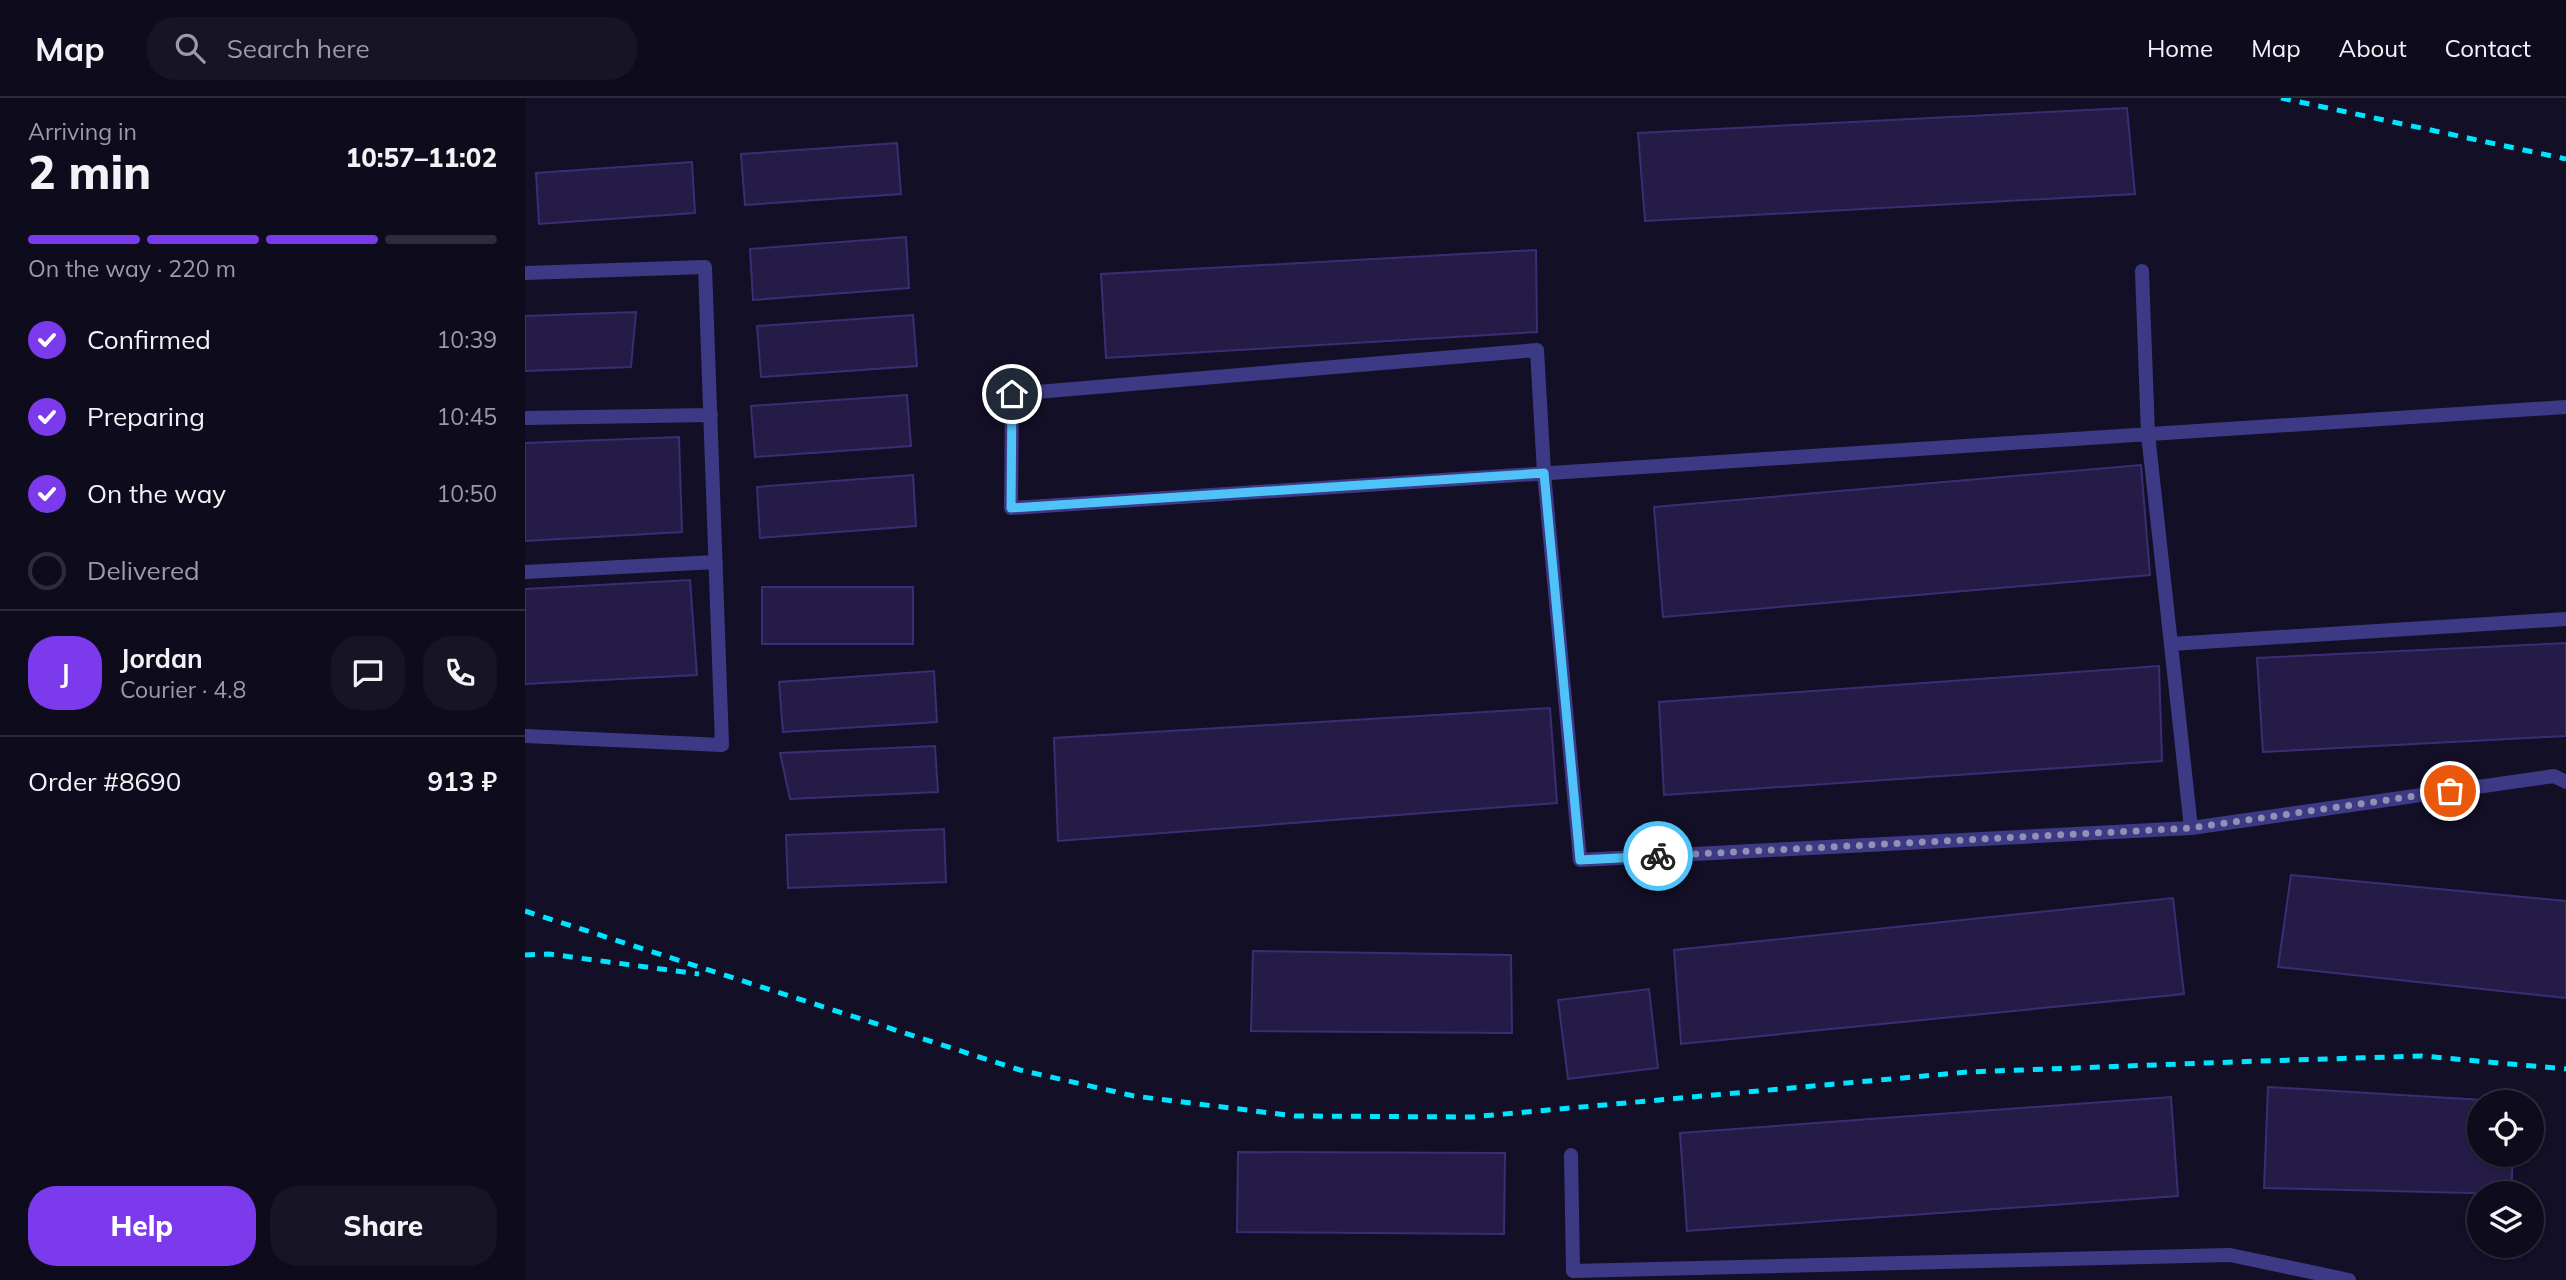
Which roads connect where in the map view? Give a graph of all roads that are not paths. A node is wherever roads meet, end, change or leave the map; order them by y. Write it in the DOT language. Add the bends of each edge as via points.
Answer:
graph roads {
  1 [pos="2142,271"];
  2 [pos="525,273"];
  3 [pos="2566,407"];
  4 [pos="711,415"];
  5 [pos="525,418"];
  6 [pos="2148,434"];
  7 [pos="1544,473"];
  8 [pos="716,562"];
  9 [pos="525,572"];
  10 [pos="2566,619"];
  11 [pos="2171,644"];
  12 [pos="525,736"];
  13 [pos="2566,782"];
  14 [pos="2191,828"];
  15 [pos="1571,1155"];
  16 [pos="2349,1280"];
  1 -- 6 [label="lane"];
  2 -- 4 [label="lane" via="705,267"];
  3 -- 6 [label="lane"];
  4 -- 5 [label="lane"];
  4 -- 8 [label="lane"];
  6 -- 7 [label="lane"];
  6 -- 11 [label="lane"];
  7 -- 7 [label="lane" via="1011,508 1012,394 1537,350"];
  7 -- 14 [label="lane" via="1580,860"];
  8 -- 9 [label="lane"];
  8 -- 12 [label="lane" via="722,746"];
  10 -- 11 [label="lane"];
  11 -- 14 [label="lane"];
  13 -- 14 [label="lane" via="2554,776"];
  15 -- 16 [label="lane" via="1573,1271 2230,1255"];
}
